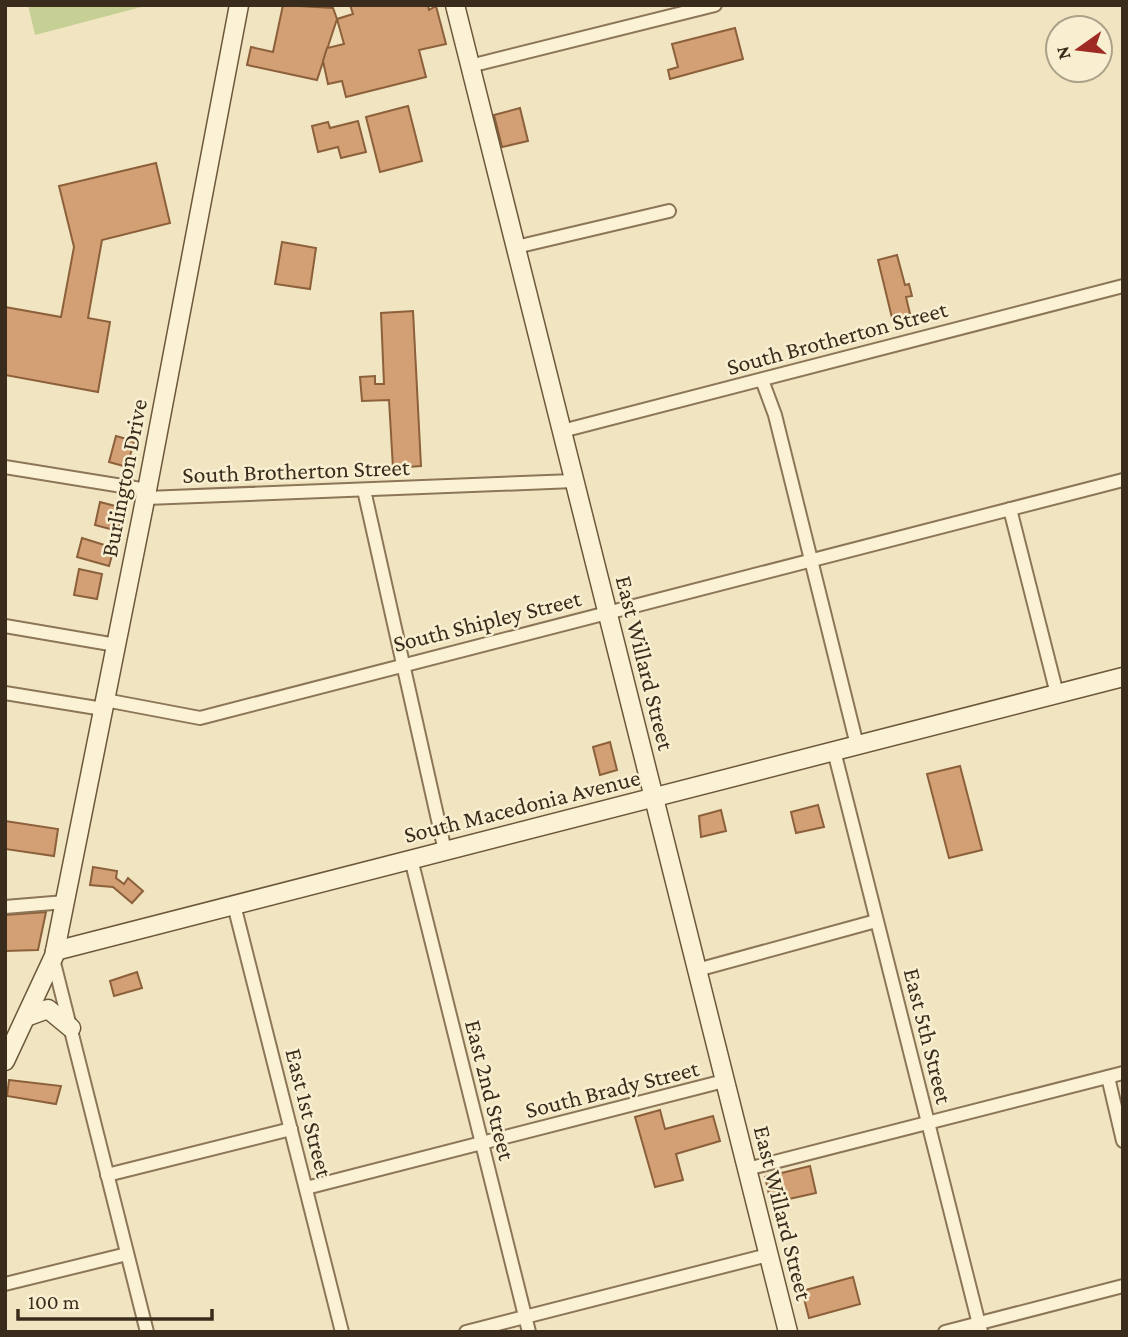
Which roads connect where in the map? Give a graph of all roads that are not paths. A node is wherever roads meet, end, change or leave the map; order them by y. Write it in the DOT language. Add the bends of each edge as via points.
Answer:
graph roads {
  1 [pos="239,5"];
  2 [pos="455,5"];
  3 [pos="715,5"];
  4 [pos="470,66"];
  5 [pos="669,211"];
  6 [pos="516,247"];
  7 [pos="1123,286"];
  8 [pos="762,380"];
  9 [pos="562,431"];
  10 [pos="5,467"];
  11 [pos="1123,480"];
  12 [pos="574,481"];
  13 [pos="364,490"];
  14 [pos="146,494"];
  15 [pos="1010,509"];
  16 [pos="812,560"];
  17 [pos="607,612"];
  18 [pos="5,626"];
  19 [pos="116,645"];
  20 [pos="401,665"];
  21 [pos="1123,677"];
  22 [pos="5,693"];
  23 [pos="1057,694"];
  24 [pos="104,705"];
  25 [pos="857,746"];
  26 [pos="834,751"];
  27 [pos="654,797"];
  28 [pos="445,851"];
  29 [pos="411,859"];
  30 [pos="65,902"];
  31 [pos="234,905"];
  32 [pos="5,907"];
  33 [pos="876,921"];
  34 [pos="54,955"];
  35 [pos="697,970"];
  36 [pos="26,1017"];
  37 [pos="71,1028"];
  38 [pos="5,1061"];
  39 [pos="1123,1073"];
  40 [pos="1108,1077"];
  41 [pos="724,1081"];
  42 [pos="928,1124"];
  43 [pos="291,1129"];
  44 [pos="1123,1140"];
  45 [pos="482,1144"];
  46 [pos="747,1169"];
  47 [pos="107,1175"];
  48 [pos="306,1188"];
  49 [pos="127,1254"];
  50 [pos="768,1255"];
  51 [pos="5,1284"];
  52 [pos="1123,1286"];
  53 [pos="525,1317"];
  54 [pos="980,1327"];
  55 [pos="147,1332"];
  56 [pos="342,1332"];
  57 [pos="466,1332"];
  58 [pos="529,1332"];
  59 [pos="788,1332"];
  60 [pos="945,1332"];
  1 -- 14 [label="street, Burlington Drive"];
  2 -- 4 [label="street, East Willard Street"];
  3 -- 4 [label="street"];
  4 -- 6 [label="street, East Willard Street"];
  5 -- 6 [label="street"];
  6 -- 9 [label="street, East Willard Street"];
  7 -- 8 [label="street, South Brotherton Street"];
  8 -- 9 [label="street, South Brotherton Street"];
  8 -- 16 [label="street"];
  9 -- 12 [label="street, East Willard Street"];
  10 -- 14 [label="street, South Brotherton Street"];
  11 -- 15 [label="street, South Shipley Street"];
  12 -- 13 [label="street, South Brotherton Street"];
  12 -- 17 [label="street, East Willard Street"];
  13 -- 14 [label="street, South Brotherton Street"];
  13 -- 20 [label="street"];
  14 -- 19 [label="street, Burlington Drive"];
  15 -- 16 [label="street, South Shipley Street"];
  15 -- 23 [label="street"];
  16 -- 17 [label="street, South Shipley Street"];
  16 -- 25 [label="street"];
  17 -- 20 [label="street, South Shipley Street"];
  17 -- 27 [label="street, East Willard Street"];
  18 -- 19 [label="street"];
  19 -- 24 [label="street, Burlington Drive"];
  20 -- 24 [label="street, South Shipley Street" via="200,718"];
  20 -- 28 [label="street"];
  21 -- 23 [label="street, South Macedonia Avenue"];
  22 -- 24 [label="street, South Shipley Street"];
  23 -- 25 [label="street, South Macedonia Avenue"];
  24 -- 30 [label="street, Burlington Drive"];
  25 -- 26 [label="street, South Macedonia Avenue"];
  26 -- 27 [label="street, South Macedonia Avenue"];
  26 -- 33 [label="street, East 5th Street"];
  27 -- 28 [label="street, South Macedonia Avenue"];
  27 -- 35 [label="street, East Willard Street"];
  28 -- 29 [label="street, South Macedonia Avenue"];
  29 -- 31 [label="street, South Macedonia Avenue"];
  29 -- 45 [label="street, East 2nd Street"];
  30 -- 32 [label="street"];
  30 -- 34 [label="street, Burlington Drive"];
  31 -- 34 [label="street, South Macedonia Avenue"];
  31 -- 43 [label="street, East 1st Street"];
  33 -- 35 [label="street"];
  33 -- 42 [label="street, East 5th Street"];
  34 -- 36 [label="street, Burlington Drive"];
  34 -- 37 [label="street"];
  35 -- 41 [label="street, East Willard Street"];
  36 -- 37 [label="street" via="48,1009"];
  36 -- 38 [label="street, Burlington Drive"];
  37 -- 47 [label="street"];
  39 -- 40 [label="street"];
  40 -- 42 [label="street"];
  40 -- 44 [label="street"];
  41 -- 45 [label="street, South Brady Street"];
  41 -- 46 [label="street, East Willard Street"];
  42 -- 46 [label="street"];
  42 -- 54 [label="street, East 5th Street"];
  43 -- 47 [label="street"];
  43 -- 48 [label="street, East 1st Street"];
  45 -- 48 [label="street, South Brady Street"];
  45 -- 53 [label="street, East 2nd Street"];
  46 -- 50 [label="street, East Willard Street"];
  47 -- 49 [label="street"];
  48 -- 56 [label="street, East 1st Street"];
  49 -- 51 [label="street"];
  49 -- 55 [label="street"];
  50 -- 53 [label="street"];
  50 -- 59 [label="street, East Willard Street"];
  52 -- 54 [label="street"];
  53 -- 57 [label="street"];
  53 -- 58 [label="street, East 2nd Street"];
  54 -- 60 [label="street"];
}
